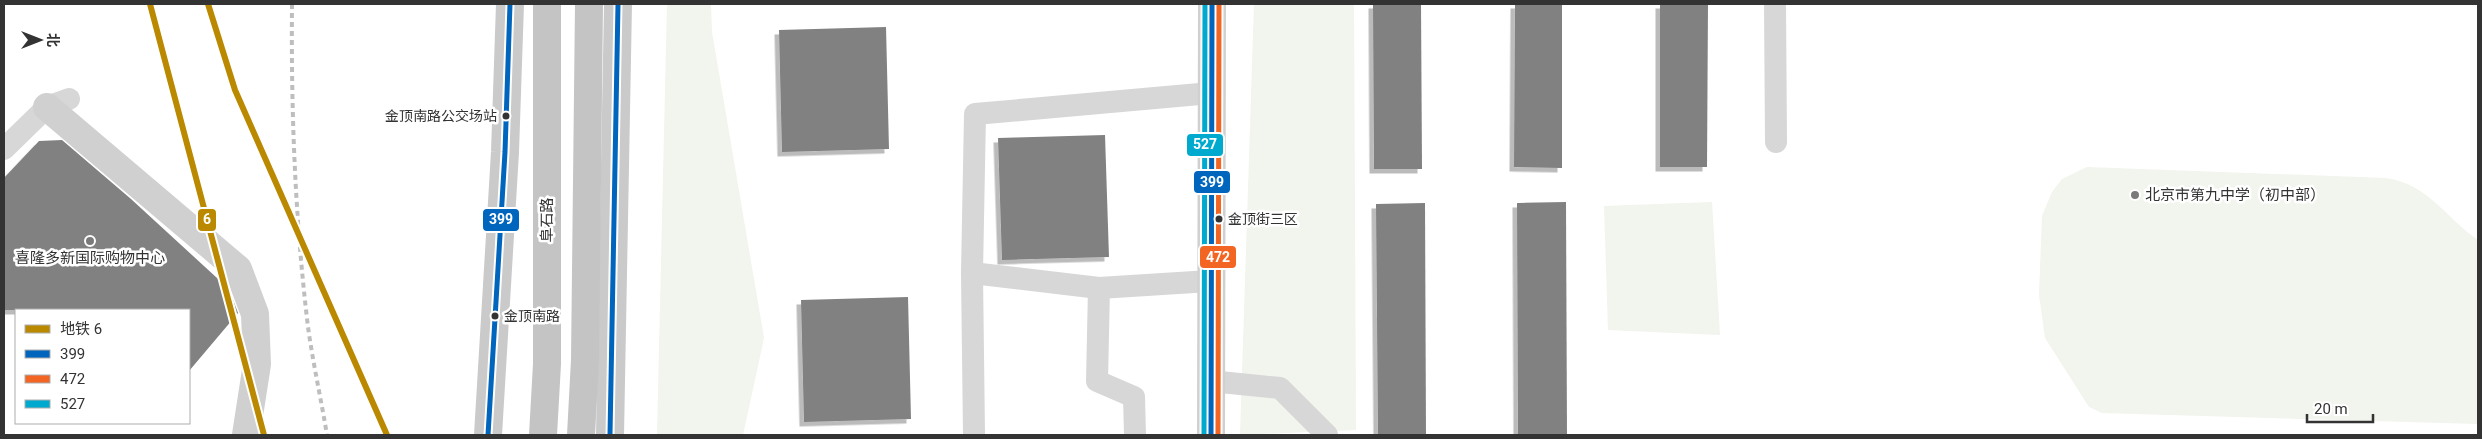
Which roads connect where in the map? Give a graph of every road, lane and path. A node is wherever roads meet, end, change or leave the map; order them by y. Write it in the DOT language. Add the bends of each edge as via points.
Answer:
graph roads {
  1 [pos="510,4"];
  2 [pos="547,4"];
  3 [pos="589,4"];
  4 [pos="618,4"];
  5 [pos="1212,4"];
  6 [pos="1775,4"];
  7 [pos="1211,93"];
  8 [pos="58,103"];
  9 [pos="1776,142"];
  10 [pos="4,149"];
  11 [pos="972,273"];
  12 [pos="1210,281"];
  13 [pos="1098,288"];
  14 [pos="1210,380"];
  15 [pos="246,435"];
  16 [pos="488,435"];
  17 [pos="543,435"];
  18 [pos="581,435"];
  19 [pos="610,435"];
  20 [pos="974,435"];
  21 [pos="1135,435"];
  22 [pos="1210,435"];
  23 [pos="1327,435"];
  1 -- 16 [label="main road"];
  2 -- 17 [label="highway, 阜石路" via="547,364"];
  3 -- 18 [label="highway" via="585,360"];
  4 -- 19 [label="main road"];
  5 -- 7 [label="street"];
  6 -- 9 [label="street"];
  7 -- 11 [label="street" via="975,114"];
  7 -- 12 [label="street"];
  8 -- 10 [label="street"];
  8 -- 15 [label="street" via="238,269 255,314 258,364"];
  11 -- 13 [label="street"];
  11 -- 20 [label="street"];
  12 -- 13 [label="street"];
  12 -- 14 [label="street"];
  13 -- 21 [label="street" via="1097,380 1134,397"];
  14 -- 22 [label="street"];
  14 -- 23 [label="street" via="1280,388"];
}
